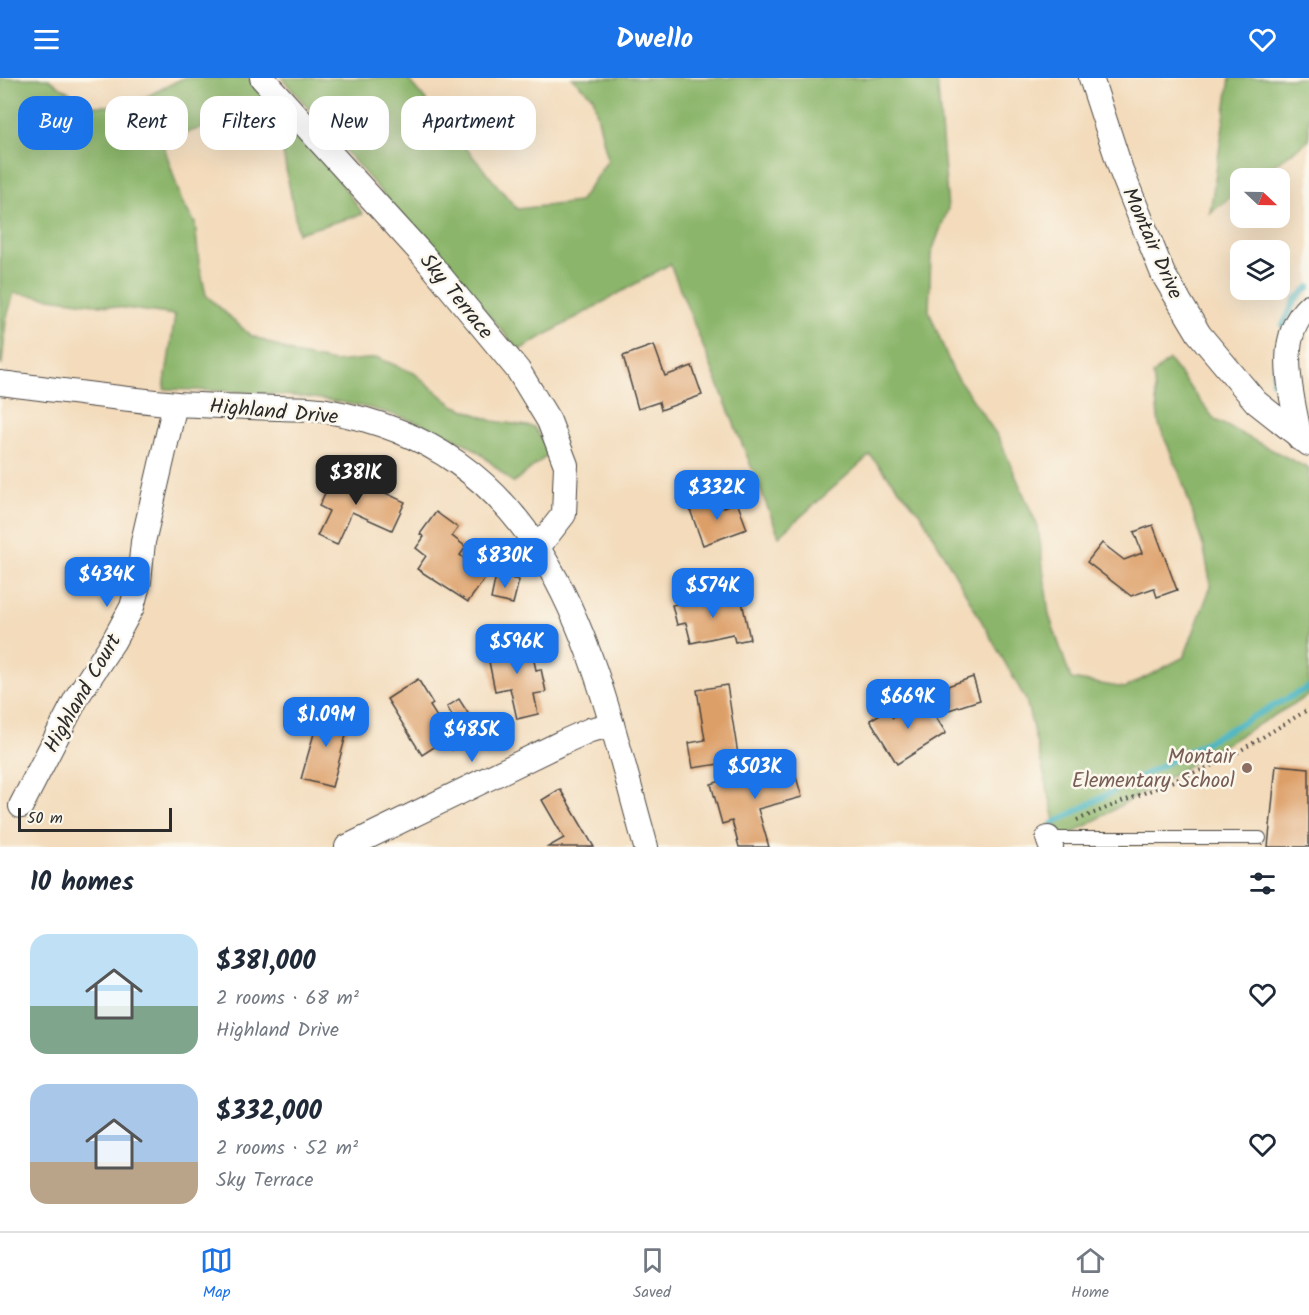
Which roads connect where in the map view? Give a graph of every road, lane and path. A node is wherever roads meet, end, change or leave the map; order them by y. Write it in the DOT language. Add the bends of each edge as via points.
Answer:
graph roads {
  1 [pos="262,78"];
  2 [pos="1091,78"];
  3 [pos="1309,306"];
  4 [pos="0,383"];
  5 [pos="176,404"];
  6 [pos="1304,442"];
  7 [pos="539,546"];
  8 [pos="1309,709"];
  9 [pos="612,725"];
  10 [pos="21,806"];
  11 [pos="1075,821"];
  12 [pos="1260,838"];
  13 [pos="1049,843"];
  14 [pos="347,847"];
  15 [pos="646,847"];
  1 -- 7 [label="street, Sky Terrace" via="423,255 518,370 549,421 566,465 564,514"];
  2 -- 6 [label="street, Montair Drive" via="1120,170 1163,274 1199,334 1256,402"];
  3 -- 6 [label="street" via="1293,330 1287,366"];
  4 -- 5 [label="street, Highland Drive"];
  5 -- 7 [label="street, Highland Drive" via="326,410 389,428 436,449 488,485"];
  5 -- 10 [label="street, Highland Court" via="143,542 132,607 77,697"];
  7 -- 9 [label="street, Highland Drive" via="584,636"];
  8 -- 11 [label="path" via="1223,761"];
  9 -- 14 [label="street" via="561,743"];
  9 -- 15 [label="street, Highland Drive"];
  12 -- 13 [label="lane"];
}
